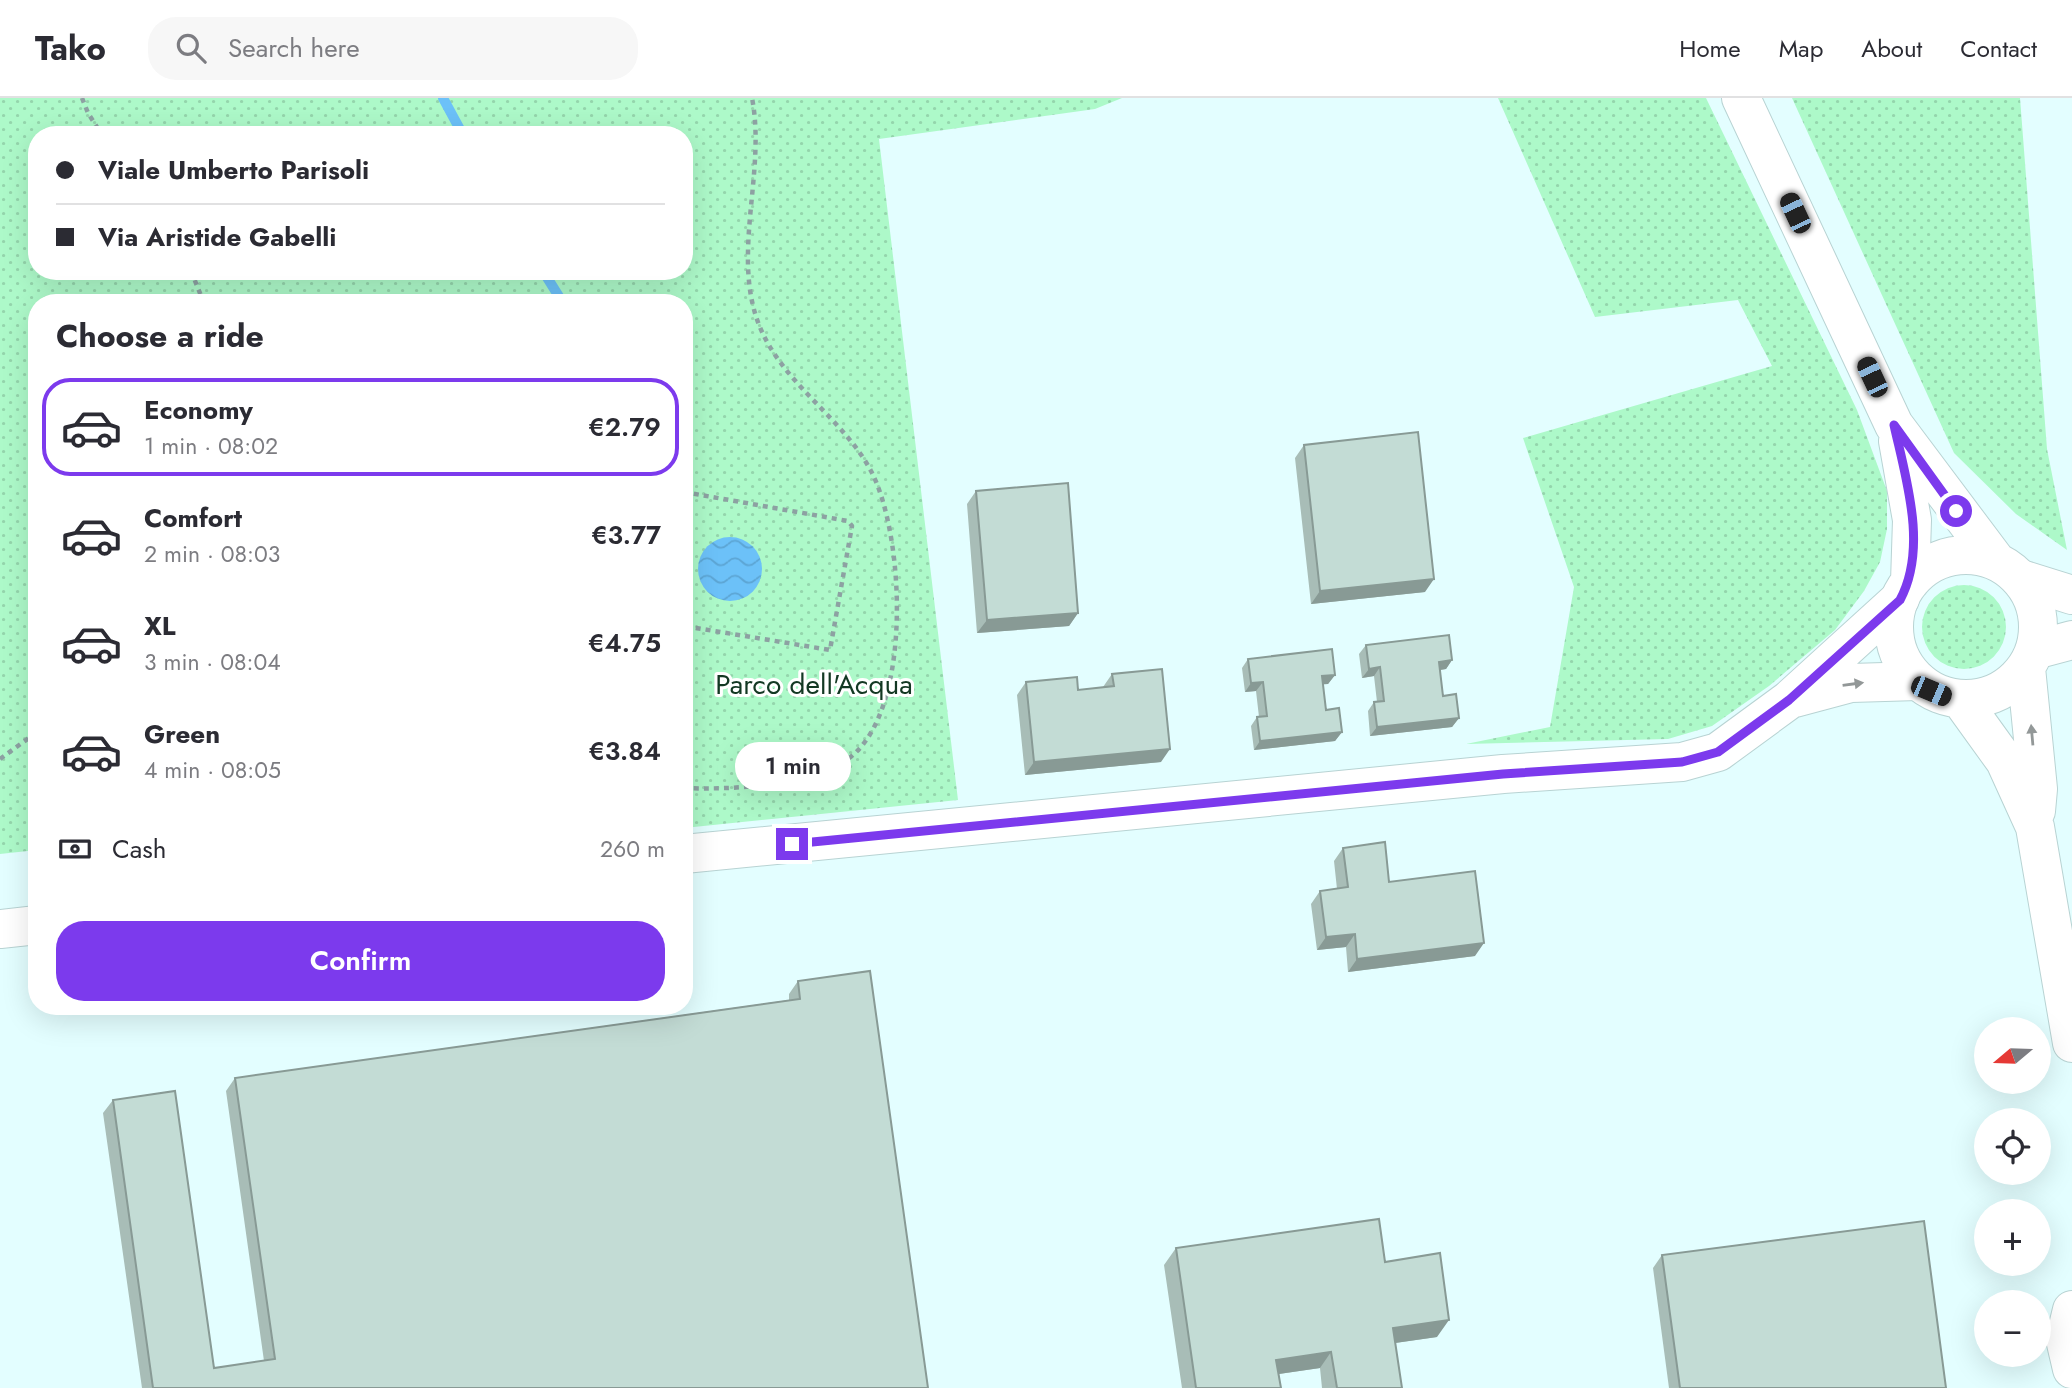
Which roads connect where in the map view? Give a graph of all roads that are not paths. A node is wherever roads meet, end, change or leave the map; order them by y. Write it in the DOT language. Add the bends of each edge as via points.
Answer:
graph roads {
  1 [pos="1741,98"];
  2 [pos="1894,425"];
  3 [pos="2009,570"];
  4 [pos="1905,591"];
  5 [pos="2072,595"];
  6 [pos="2072,640"];
  7 [pos="2031,659"];
  8 [pos="1918,681"];
  9 [pos="1789,700"];
  10 [pos="1961,700"];
  11 [pos="2035,827"];
  12 [pos="693,853"];
  13 [pos="28,926"];
  14 [pos="0,929"];
  15 [pos="2072,1043"];
  16 [pos="2072,1310"];
  17 [pos="2072,1369"];
  1 -- 2 [label="street"];
  2 -- 3 [label="street"];
  2 -- 4 [label="street" via="1912,520"];
  3 -- 4 [label="street" via="1973,555 1950,557 1927,566"];
  3 -- 5 [label="street"];
  3 -- 7 [label="street" via="2034,601 2039,625"];
  4 -- 8 [label="street" via="1894,621 1896,644"];
  4 -- 9 [label="street"];
  6 -- 7 [label="street"];
  7 -- 10 [label="street" via="1998,693"];
  11 -- 7 [label="street, one-way" via="2038,789"];
  9 -- 8 [label="street, one-way" via="1851,683"];
  8 -- 10 [label="street" via="1931,691"];
  9 -- 12 [label="street" via="1718,752 1682,762 1503,774"];
  10 -- 11 [label="street" via="2005,761"];
  11 -- 15 [label="street"];
  13 -- 14 [label="street"];
  16 -- 17 [label="street" via="2065,1339"];
}
